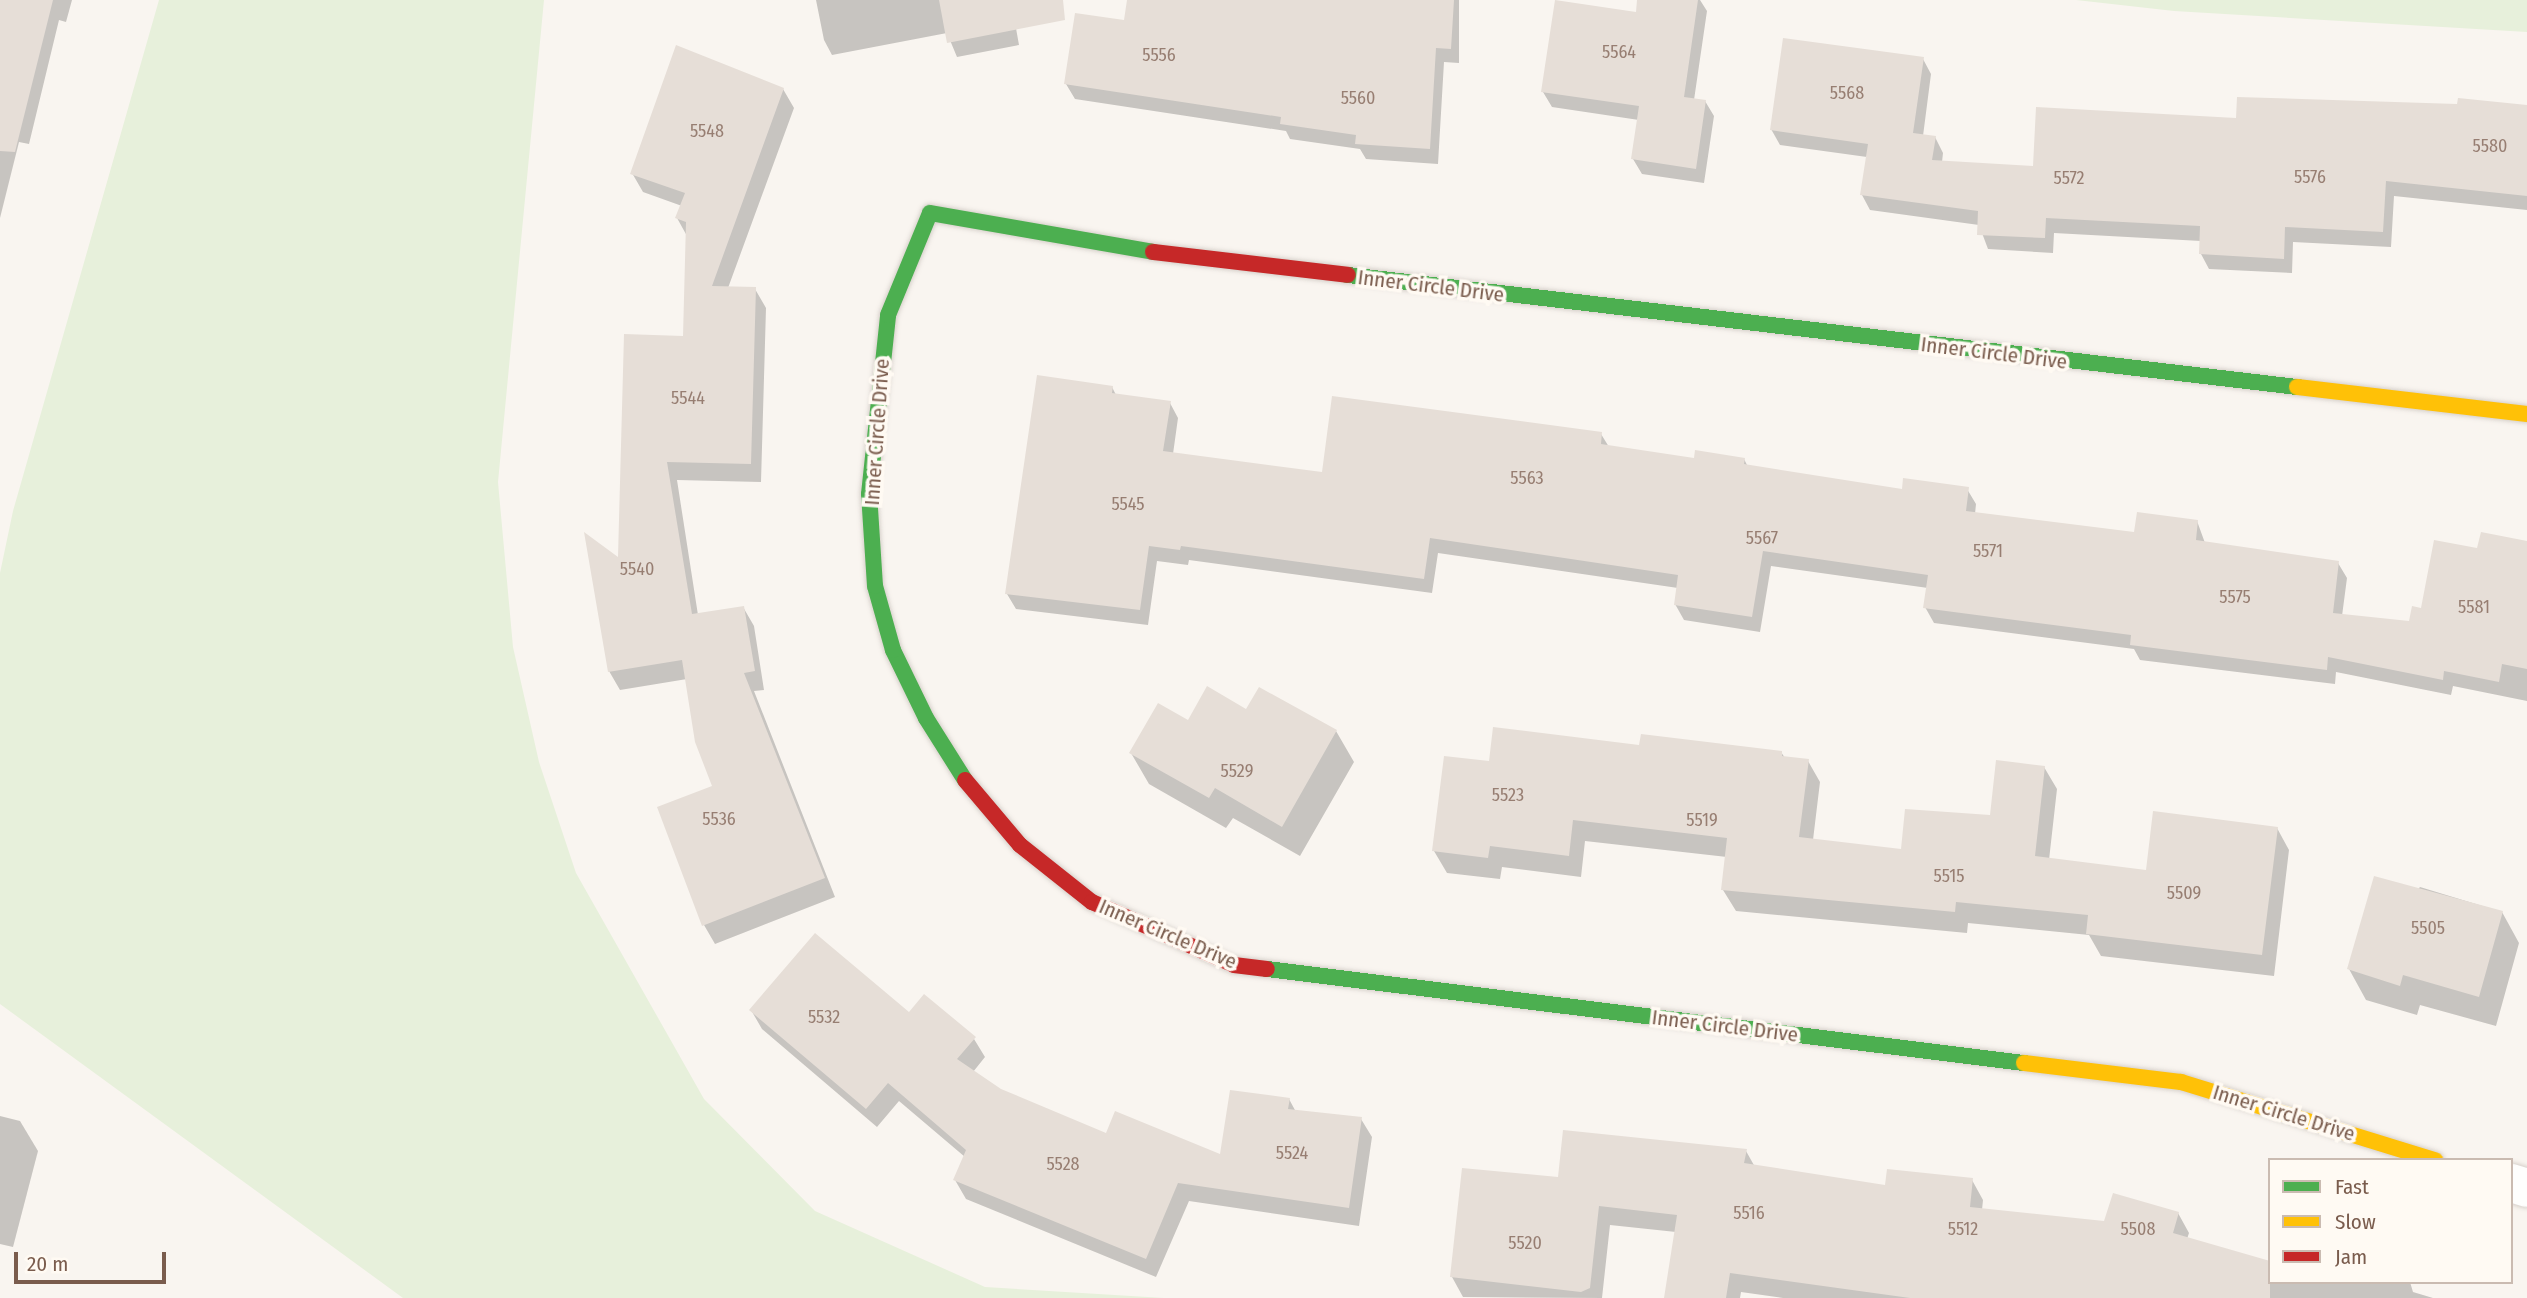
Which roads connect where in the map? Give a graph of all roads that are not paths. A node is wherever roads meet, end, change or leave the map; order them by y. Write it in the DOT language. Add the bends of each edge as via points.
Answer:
graph roads {
  1 [pos="2527,414"];
  2 [pos="2428,1158"];
  1 -- 2 [label="street, Inner Circle Drive" via="1133,250 930,213 888,315 875,412 869,494 875,586 893,650 926,718 970,786 1020,845 1092,902 1234,965 2181,1082"];
}
